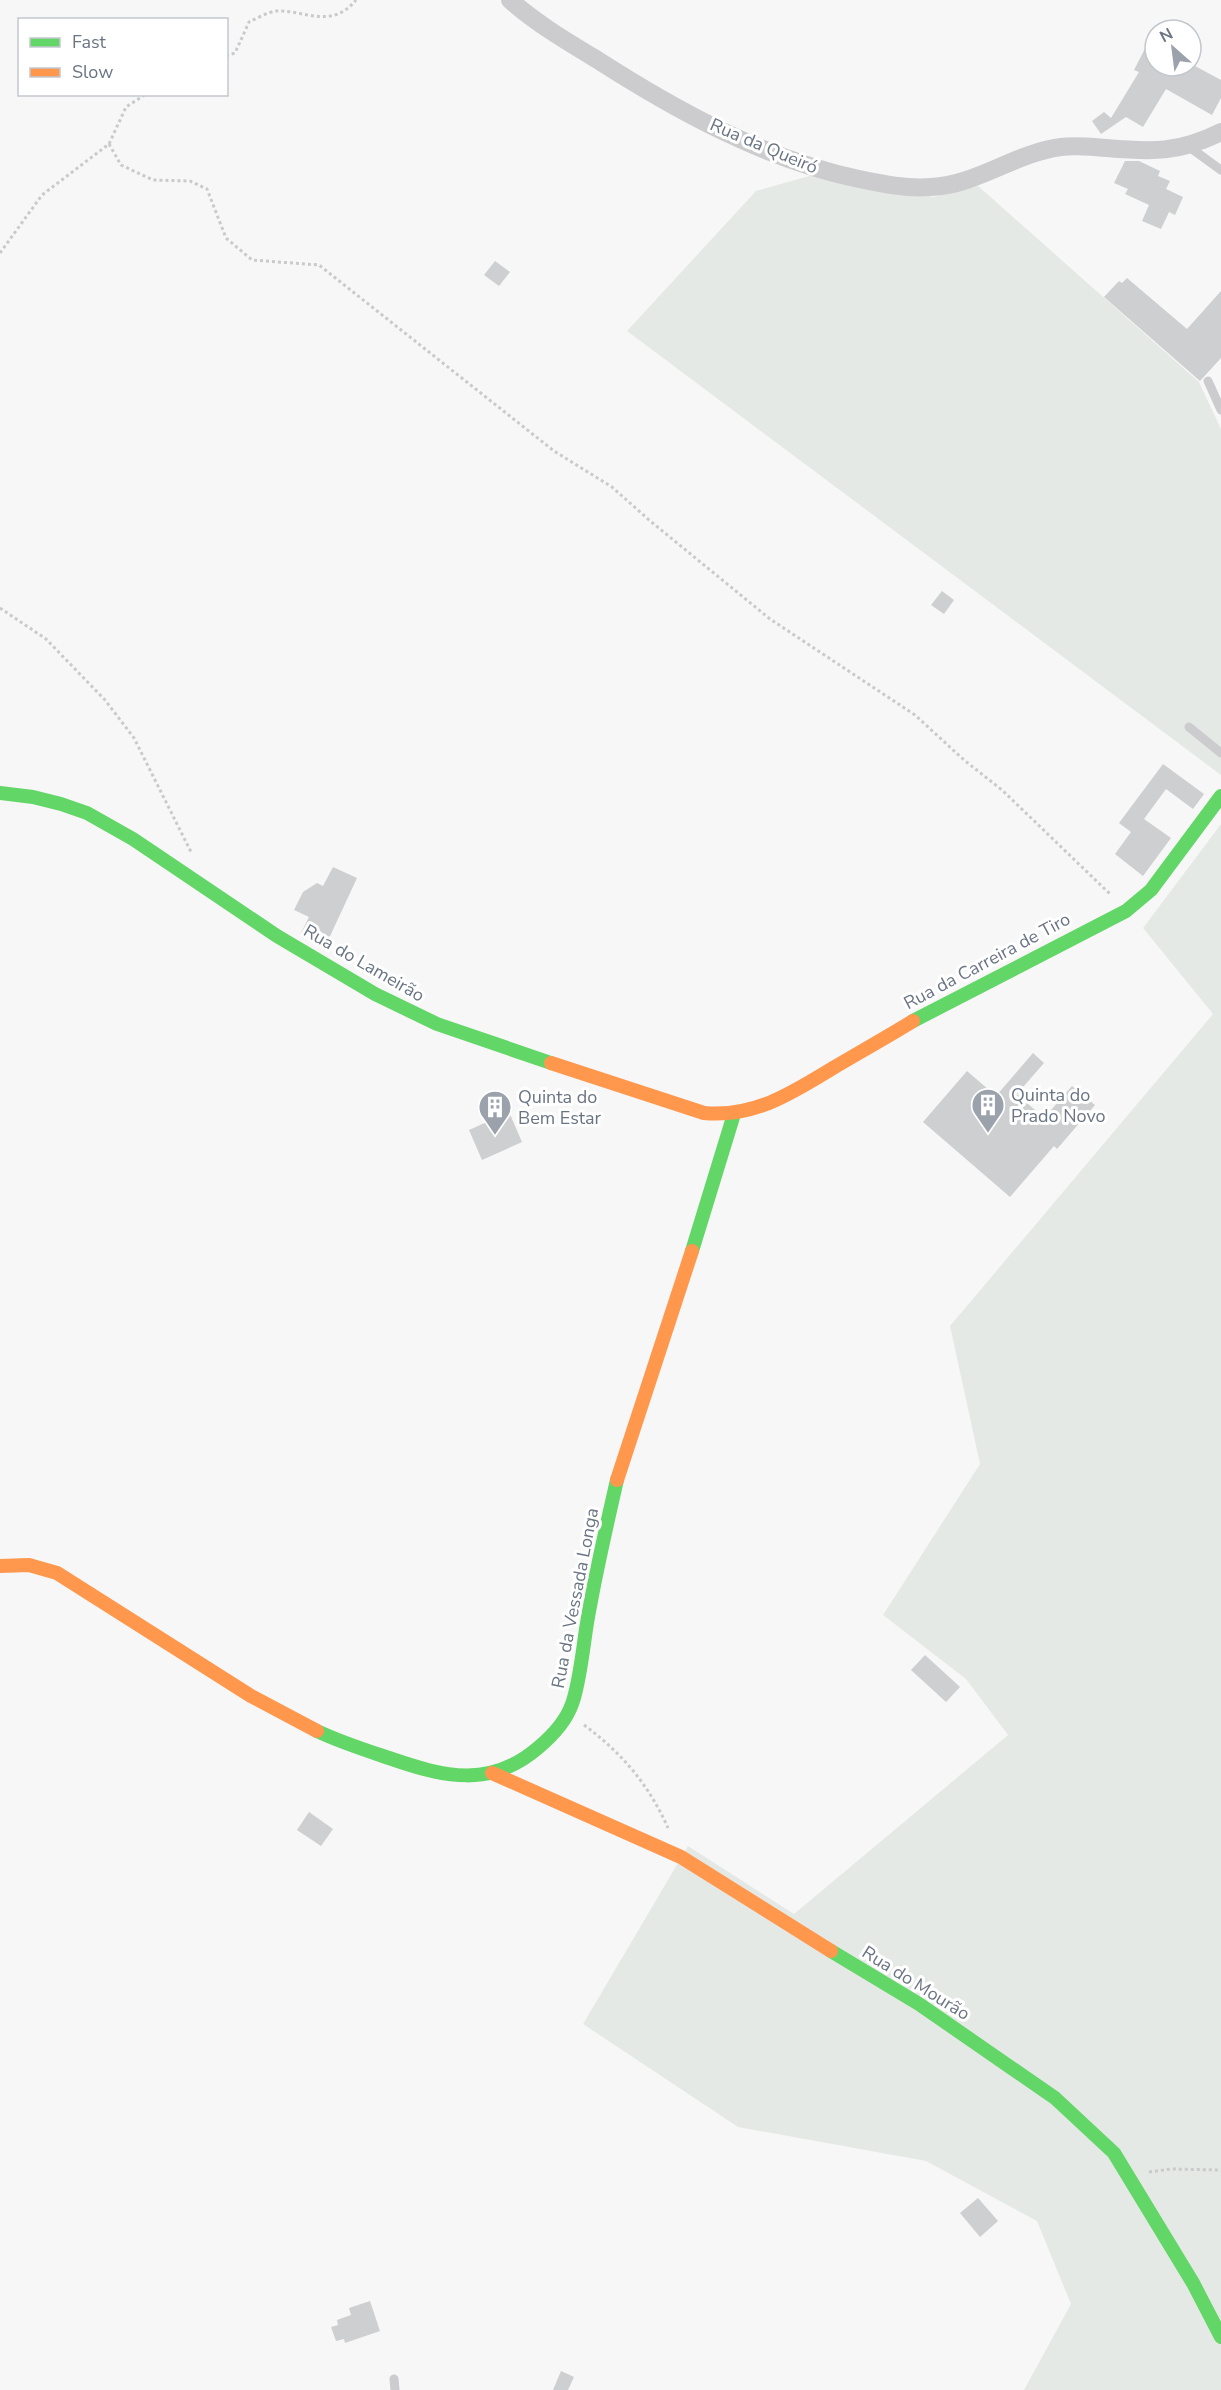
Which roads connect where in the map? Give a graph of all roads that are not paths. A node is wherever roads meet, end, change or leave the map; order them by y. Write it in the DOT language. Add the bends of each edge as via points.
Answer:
graph roads {
  1 [pos="510,0"];
  2 [pos="1221,132"];
  3 [pos="1188,146"];
  4 [pos="1221,170"];
  5 [pos="1208,381"];
  6 [pos="1221,410"];
  7 [pos="1189,727"];
  8 [pos="1221,753"];
  9 [pos="0,793"];
  10 [pos="1221,796"];
  11 [pos="734,1114"];
  12 [pos="0,1566"];
  13 [pos="492,1773"];
  14 [pos="1221,2337"];
  15 [pos="394,2379"];
  16 [pos="395,2390"];
  1 -- 3 [label="street, Rua da Queiró" via="543,26 661,99 757,147 841,175 932,188 974,178 1062,147 1145,151"];
  2 -- 3 [label="street, Rua da Queiró"];
  3 -- 4 [label="lane"];
  5 -- 6 [label="lane"];
  7 -- 8 [label="lane"];
  9 -- 11 [label="street, Rua do Lameirão" via="59,802 106,821 206,890 402,1008 704,1113"];
  10 -- 11 [label="street, Rua da Carreira de Tiro" via="1151,890 1126,910 937,1007 781,1098"];
  11 -- 13 [label="street, Rua da Vessada Longa" via="621,1467 597,1565 577,1686 568,1713 532,1755"];
  12 -- 13 [label="street, Rua da Vessada Longa" via="41,1566 57,1573 282,1713 352,1746 431,1772 473,1776"];
  13 -- 14 [label="street, Rua do Mourão" via="681,1857 919,2004 1056,2098 1114,2153"];
  15 -- 16 [label="lane"];
}
